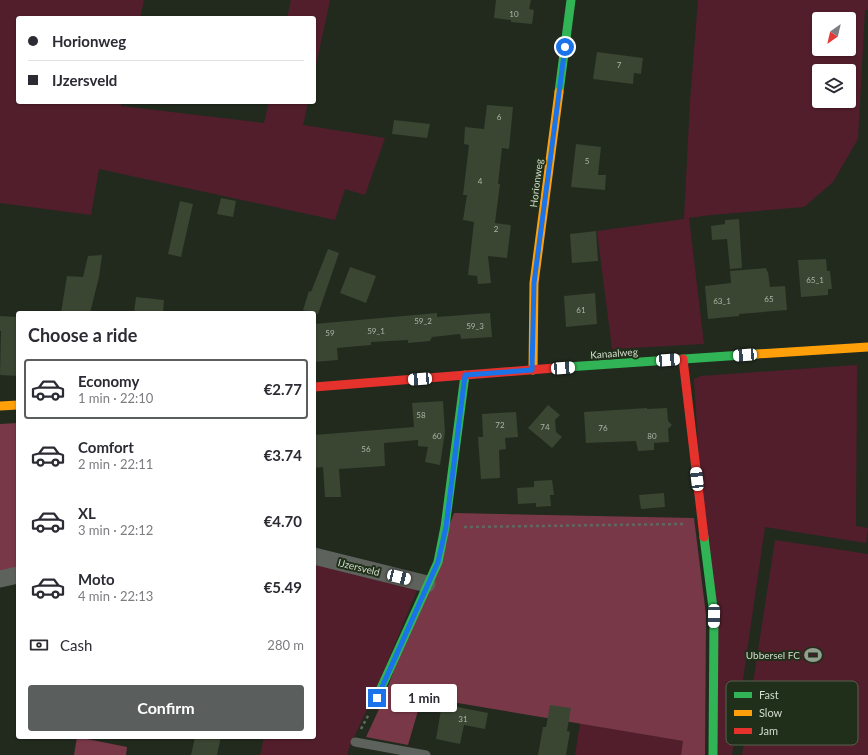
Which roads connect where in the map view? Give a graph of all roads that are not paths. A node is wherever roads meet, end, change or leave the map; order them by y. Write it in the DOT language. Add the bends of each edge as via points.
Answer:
graph roads {
  1 [pos="571,0"];
  2 [pos="868,347"];
  3 [pos="684,359"];
  4 [pos="532,370"];
  5 [pos="465,375"];
  6 [pos="316,387"];
  7 [pos="16,405"];
  8 [pos="0,406"];
  9 [pos="316,556"];
  10 [pos="16,575"];
  11 [pos="0,579"];
  12 [pos="427,584"];
  13 [pos="377,698"];
  14 [pos="355,742"];
  15 [pos="426,755"];
  16 [pos="713,755"];
  1 -- 4 [label="street, Horionweg" via="534,283"];
  2 -- 3 [label="street, Kanaalweg"];
  3 -- 4 [label="street, Kanaalweg"];
  3 -- 16 [label="street" via="714,616"];
  4 -- 5 [label="street, Kanaalweg"];
  5 -- 6 [label="street, Kanaalweg"];
  5 -- 12 [label="street" via="446,527 438,562"];
  7 -- 8 [label="street"];
  9 -- 12 [label="street, IJzersveld"];
  10 -- 11 [label="street"];
  12 -- 13 [label="street"];
  14 -- 15 [label="lane"];
}
